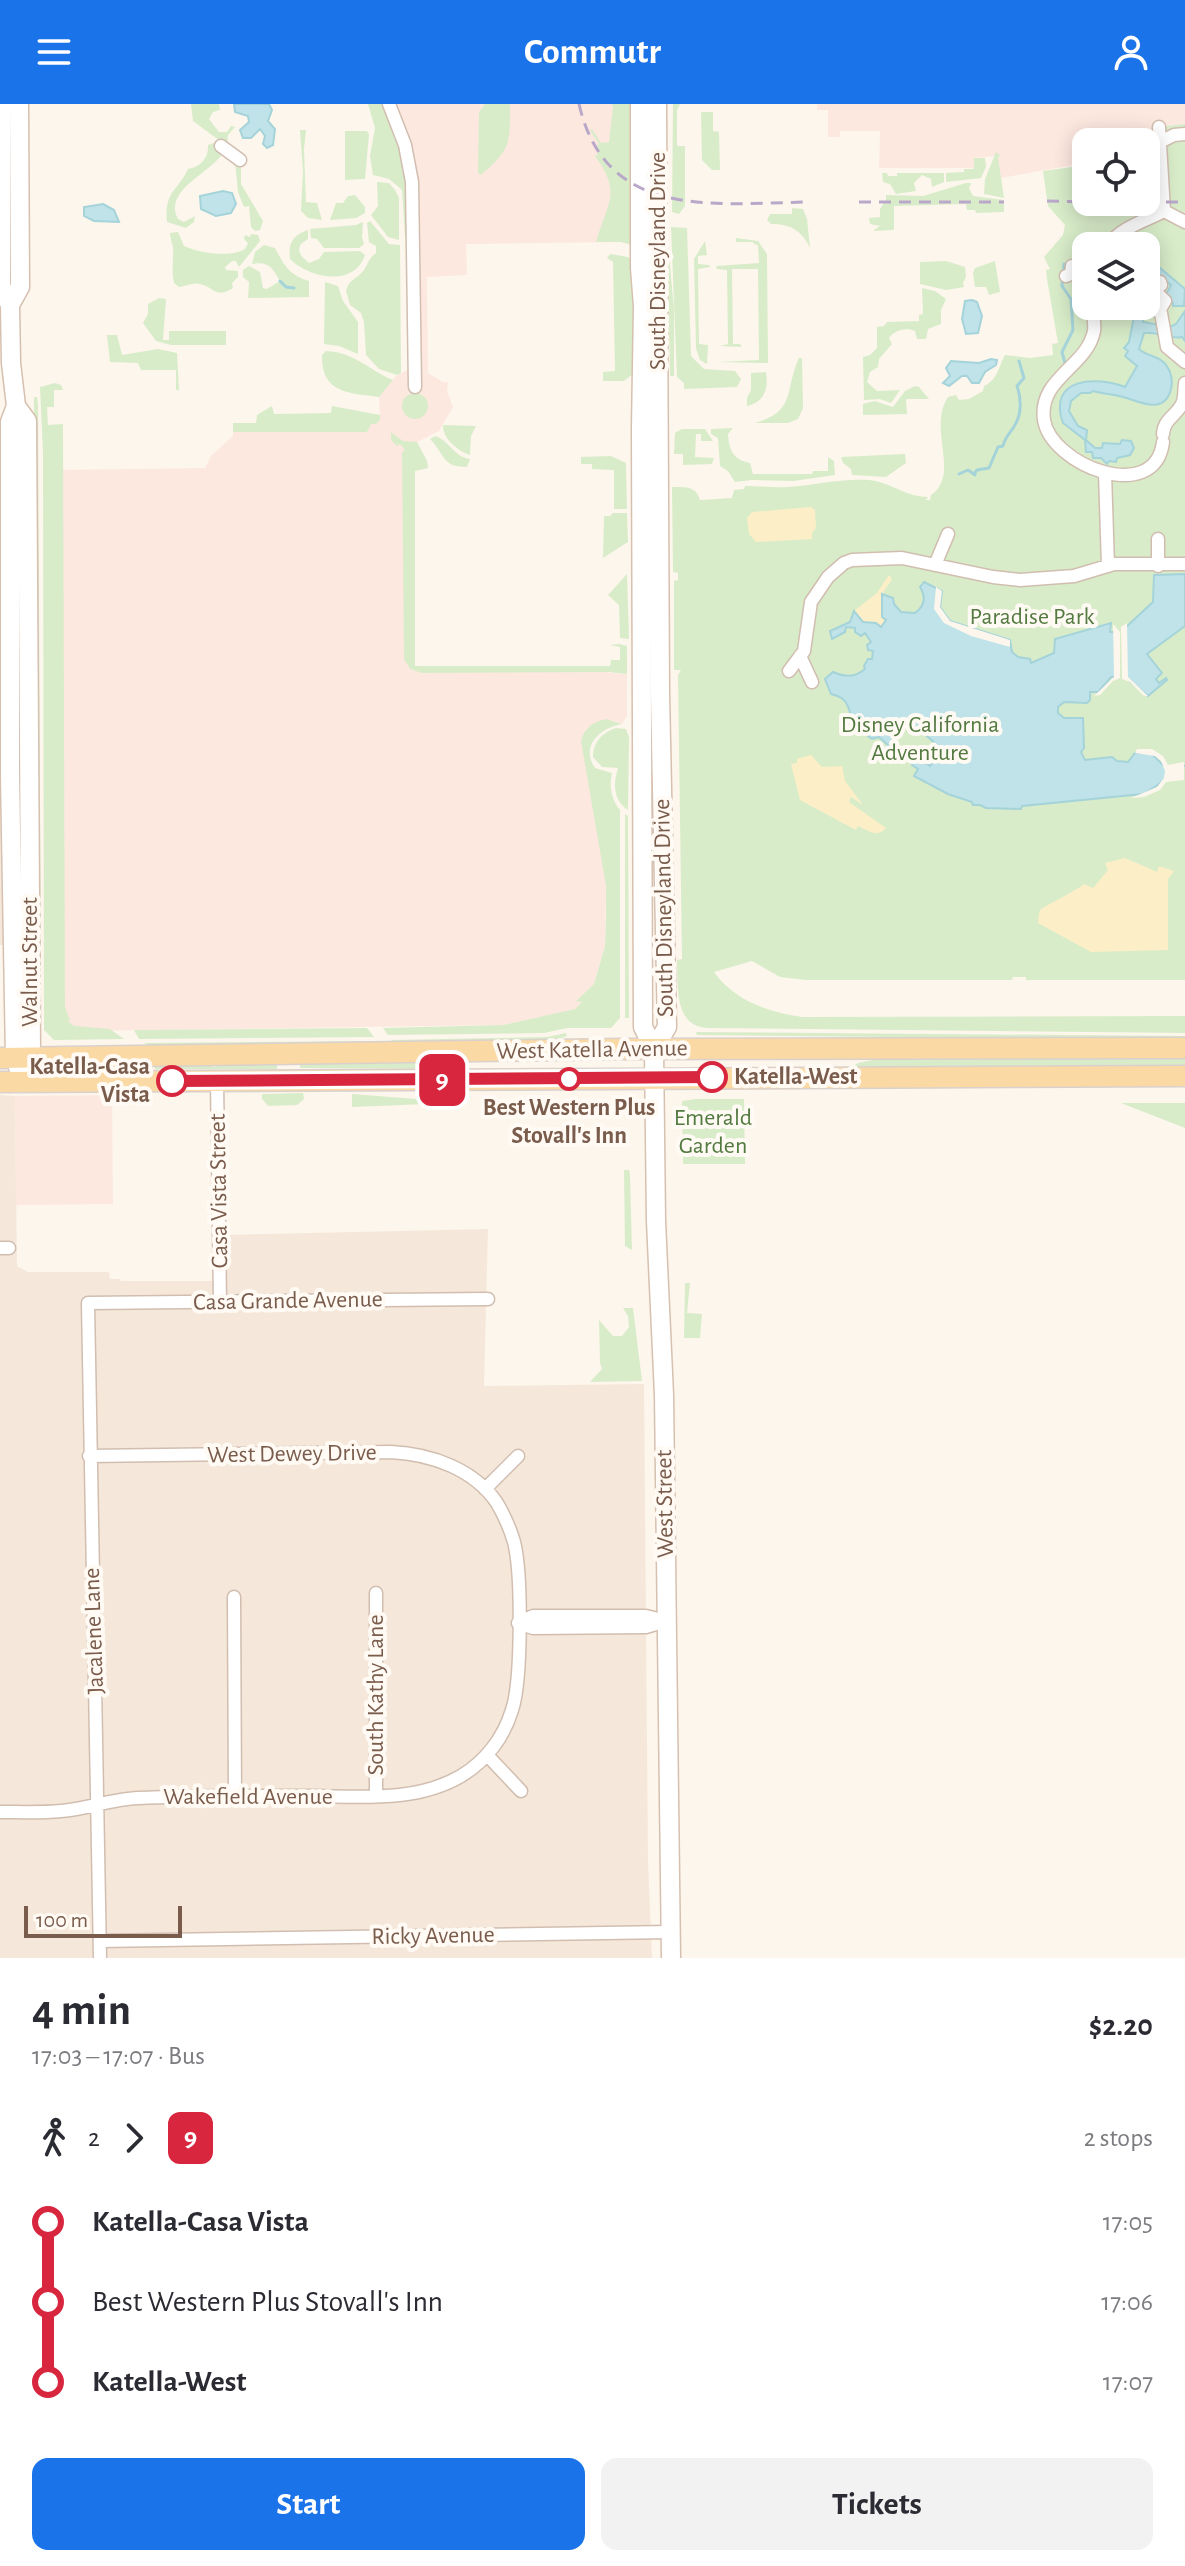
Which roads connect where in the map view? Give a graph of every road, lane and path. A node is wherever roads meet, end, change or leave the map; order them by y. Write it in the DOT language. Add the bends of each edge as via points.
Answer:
graph roads {
  1 [pos="1,104"];
  2 [pos="19,104"];
  3 [pos="389,104"];
  4 [pos="640,104"];
  5 [pos="657,104"];
  6 [pos="1185,134"];
  7 [pos="1160,142"];
  8 [pos="221,146"];
  9 [pos="240,160"];
  10 [pos="1164,211"];
  11 [pos="1185,222"];
  12 [pos="1120,232"];
  13 [pos="1072,266"];
  14 [pos="1061,277"];
  15 [pos="1160,282"];
  16 [pos="1161,285"];
  17 [pos="10,305"];
  18 [pos="1160,312"];
  19 [pos="1093,320"];
  20 [pos="5,332"];
  21 [pos="1185,362"];
  22 [pos="1185,383"];
  23 [pos="415,387"];
  24 [pos="16,406"];
  25 [pos="1105,473"];
  26 [pos="4,497"];
  27 [pos="948,534"];
  28 [pos="1158,539"];
  29 [pos="1185,564"];
  30 [pos="935,565"];
  31 [pos="1108,566"];
  32 [pos="1158,566"];
  33 [pos="5,650"];
  34 [pos="800,656"];
  35 [pos="789,671"];
  36 [pos="812,682"];
  37 [pos="651,694"];
  38 [pos="5,893"];
  39 [pos="1185,1048"];
  40 [pos="654,1049"];
  41 [pos="15,1058"];
  42 [pos="1185,1076"];
  43 [pos="655,1078"];
  44 [pos="217,1080"];
  45 [pos="0,1082"];
  46 [pos="23,1082"];
  47 [pos="488,1299"];
  48 [pos="220,1302"];
  49 [pos="88,1303"];
  50 [pos="89,1456"];
  51 [pos="518,1456"];
  52 [pos="485,1489"];
  53 [pos="376,1593"];
  54 [pos="234,1597"];
  55 [pos="666,1621"];
  56 [pos="518,1623"];
  57 [pos="487,1755"];
  58 [pos="521,1791"];
  59 [pos="235,1796"];
  60 [pos="376,1796"];
  61 [pos="98,1804"];
  62 [pos="0,1812"];
  63 [pos="670,1932"];
  64 [pos="100,1941"];
  65 [pos="100,1958"];
  66 [pos="671,1958"];
  1 -- 17 [label="main road, Walnut Street" via="1,286"];
  2 -- 17 [label="main road, Walnut Street" via="20,287"];
  3 -- 23 [label="street" via="412,182"];
  4 -- 37 [label="main road, South Disneyland Drive" via="641,429"];
  5 -- 37 [label="main road, South Disneyland Drive"];
  6 -- 7 [label="street"];
  7 -- 10 [label="street"];
  8 -- 9 [label="street"];
  10 -- 11 [label="street"];
  10 -- 12 [label="street"];
  13 -- 14 [label="street" via="1071,274"];
  15 -- 16 [label="street"];
  17 -- 20 [label="main road, Walnut Street"];
  18 -- 21 [label="street" via="1167,347"];
  19 -- 25 [label="street" via="1093,333 1082,355 1057,378 1044,412 1051,440"];
  20 -- 24 [label="main road, Walnut Street"];
  22 -- 25 [label="street" via="1184,399 1164,425 1160,456 1154,463 1130,476"];
  24 -- 26 [label="main road, Walnut Street"];
  24 -- 41 [label="main road, Walnut Street" via="27,421"];
  25 -- 31 [label="street"];
  26 -- 33 [label="main road, Walnut Street"];
  27 -- 30 [label="street"];
  28 -- 32 [label="street"];
  29 -- 32 [label="street"];
  30 -- 31 [label="street" via="1020,580 1074,576"];
  30 -- 34 [label="street" via="884,557 844,563 811,602"];
  31 -- 32 [label="street"];
  33 -- 38 [label="main road, Walnut Street"];
  34 -- 35 [label="street"];
  34 -- 36 [label="street"];
  37 -- 40 [label="main road, South Disneyland Drive" via="667,1027"];
  38 -- 41 [label="main road, Walnut Street"];
  39 -- 40 [label="main road, West Katella Avenue"];
  40 -- 41 [label="main road, West Katella Avenue"];
  40 -- 43 [label="main road, West Street"];
  41 -- 46 [label="main road, Walnut Street"];
  42 -- 43 [label="main road, West Katella Avenue"];
  43 -- 44 [label="main road, West Katella Avenue"];
  43 -- 55 [label="main road, West Street"];
  44 -- 46 [label="main road, West Katella Avenue"];
  44 -- 48 [label="street, Casa Vista Street"];
  45 -- 46 [label="main road, West Katella Avenue"];
  47 -- 48 [label="street, Casa Grande Avenue"];
  48 -- 49 [label="street, Casa Grande Avenue"];
  49 -- 50 [label="street, Jacalene Lane"];
  50 -- 52 [label="street, West Dewey Drive" via="407,1453 449,1465"];
  50 -- 61 [label="street, Jacalene Lane"];
  51 -- 52 [label="street"];
  52 -- 56 [label="street" via="514,1541"];
  53 -- 60 [label="street, South Kathy Lane"];
  54 -- 59 [label="street"];
  55 -- 56 [label="street" via="646,1616 533,1616"];
  55 -- 63 [label="main road, West Street"];
  56 -- 57 [label="street" via="516,1697 505,1729"];
  57 -- 58 [label="street"];
  57 -- 60 [label="street, Wakefield Avenue" via="444,1785"];
  59 -- 60 [label="street, Wakefield Avenue"];
  59 -- 61 [label="street, Wakefield Avenue"];
  61 -- 62 [label="street, Wakefield Avenue"];
  61 -- 64 [label="street, Jacalene Lane"];
  63 -- 64 [label="street, Ricky Avenue"];
  63 -- 66 [label="main road, West Street"];
  64 -- 65 [label="street, Jacalene Lane"];
}
